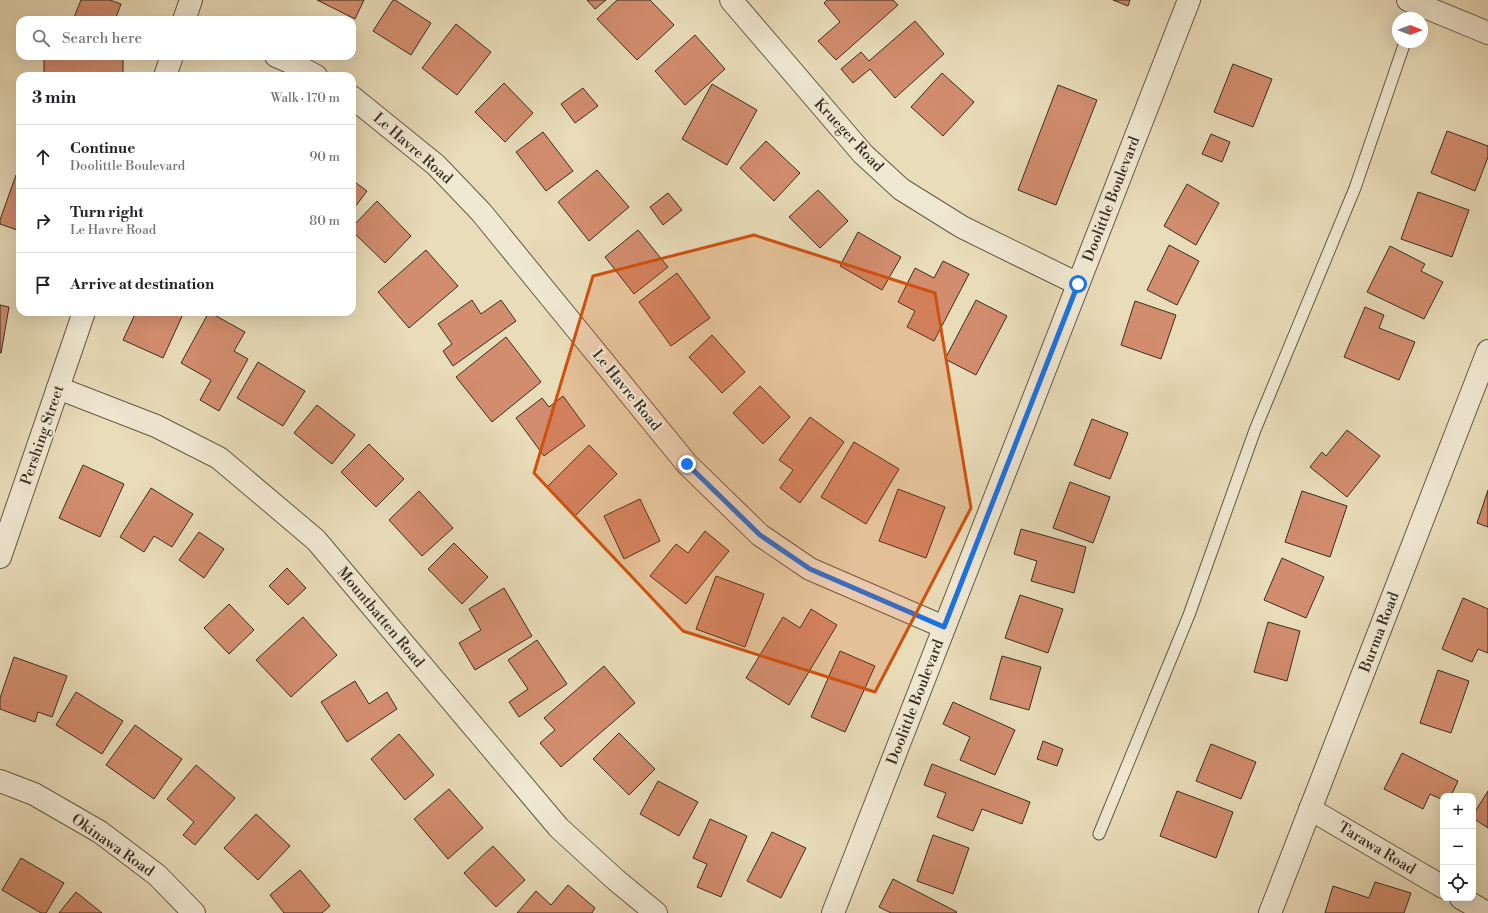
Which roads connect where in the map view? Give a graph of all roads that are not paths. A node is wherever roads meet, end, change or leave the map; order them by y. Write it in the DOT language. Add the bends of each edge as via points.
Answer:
graph roads {
  1 [pos="732,0"];
  2 [pos="1189,0"];
  3 [pos="1413,8"];
  4 [pos="1488,34"];
  5 [pos="1403,48"];
  6 [pos="171,60"];
  7 [pos="285,60"];
  8 [pos="166,72"];
  9 [pos="309,72"];
  10 [pos="356,100"];
  11 [pos="1078,284"];
  12 [pos="83,316"];
  13 [pos="1488,351"];
  14 [pos="58,388"];
  15 [pos="1480,397"];
  16 [pos="0,557"];
  17 [pos="944,627"];
  18 [pos="0,781"];
  19 [pos="1310,809"];
  20 [pos="1099,834"];
  21 [pos="1440,885"];
  22 [pos="1466,901"];
  23 [pos="194,913"];
  24 [pos="656,913"];
  25 [pos="833,913"];
  26 [pos="1270,913"];
  27 [pos="1487,913"];
  1 -- 11 [label="street, Krueger Road" via="863,154 901,189 962,227"];
  2 -- 11 [label="street, Doolittle Boulevard"];
  3 -- 4 [label="street"];
  5 -- 20 [label="lane" via="1355,188 1255,430 1189,615"];
  6 -- 8 [label="street"];
  7 -- 9 [label="street"];
  10 -- 17 [label="street, Le Havre Road" via="436,165 482,212 687,464 760,535 810,569"];
  11 -- 17 [label="street, Doolittle Boulevard"];
  12 -- 14 [label="street, Pershing Street"];
  13 -- 15 [label="street, Burma Road"];
  14 -- 16 [label="street, Pershing Street"];
  14 -- 24 [label="street, Mountbatten Road" via="156,426 219,458 310,534 559,828"];
  15 -- 19 [label="street, Burma Road"];
  17 -- 25 [label="street, Doolittle Boulevard"];
  18 -- 23 [label="street, Okinawa Road" via="34,794 100,832 157,875"];
  19 -- 21 [label="street, Tarawa Road"];
  19 -- 26 [label="street, Burma Road"];
  22 -- 27 [label="street"];
}
